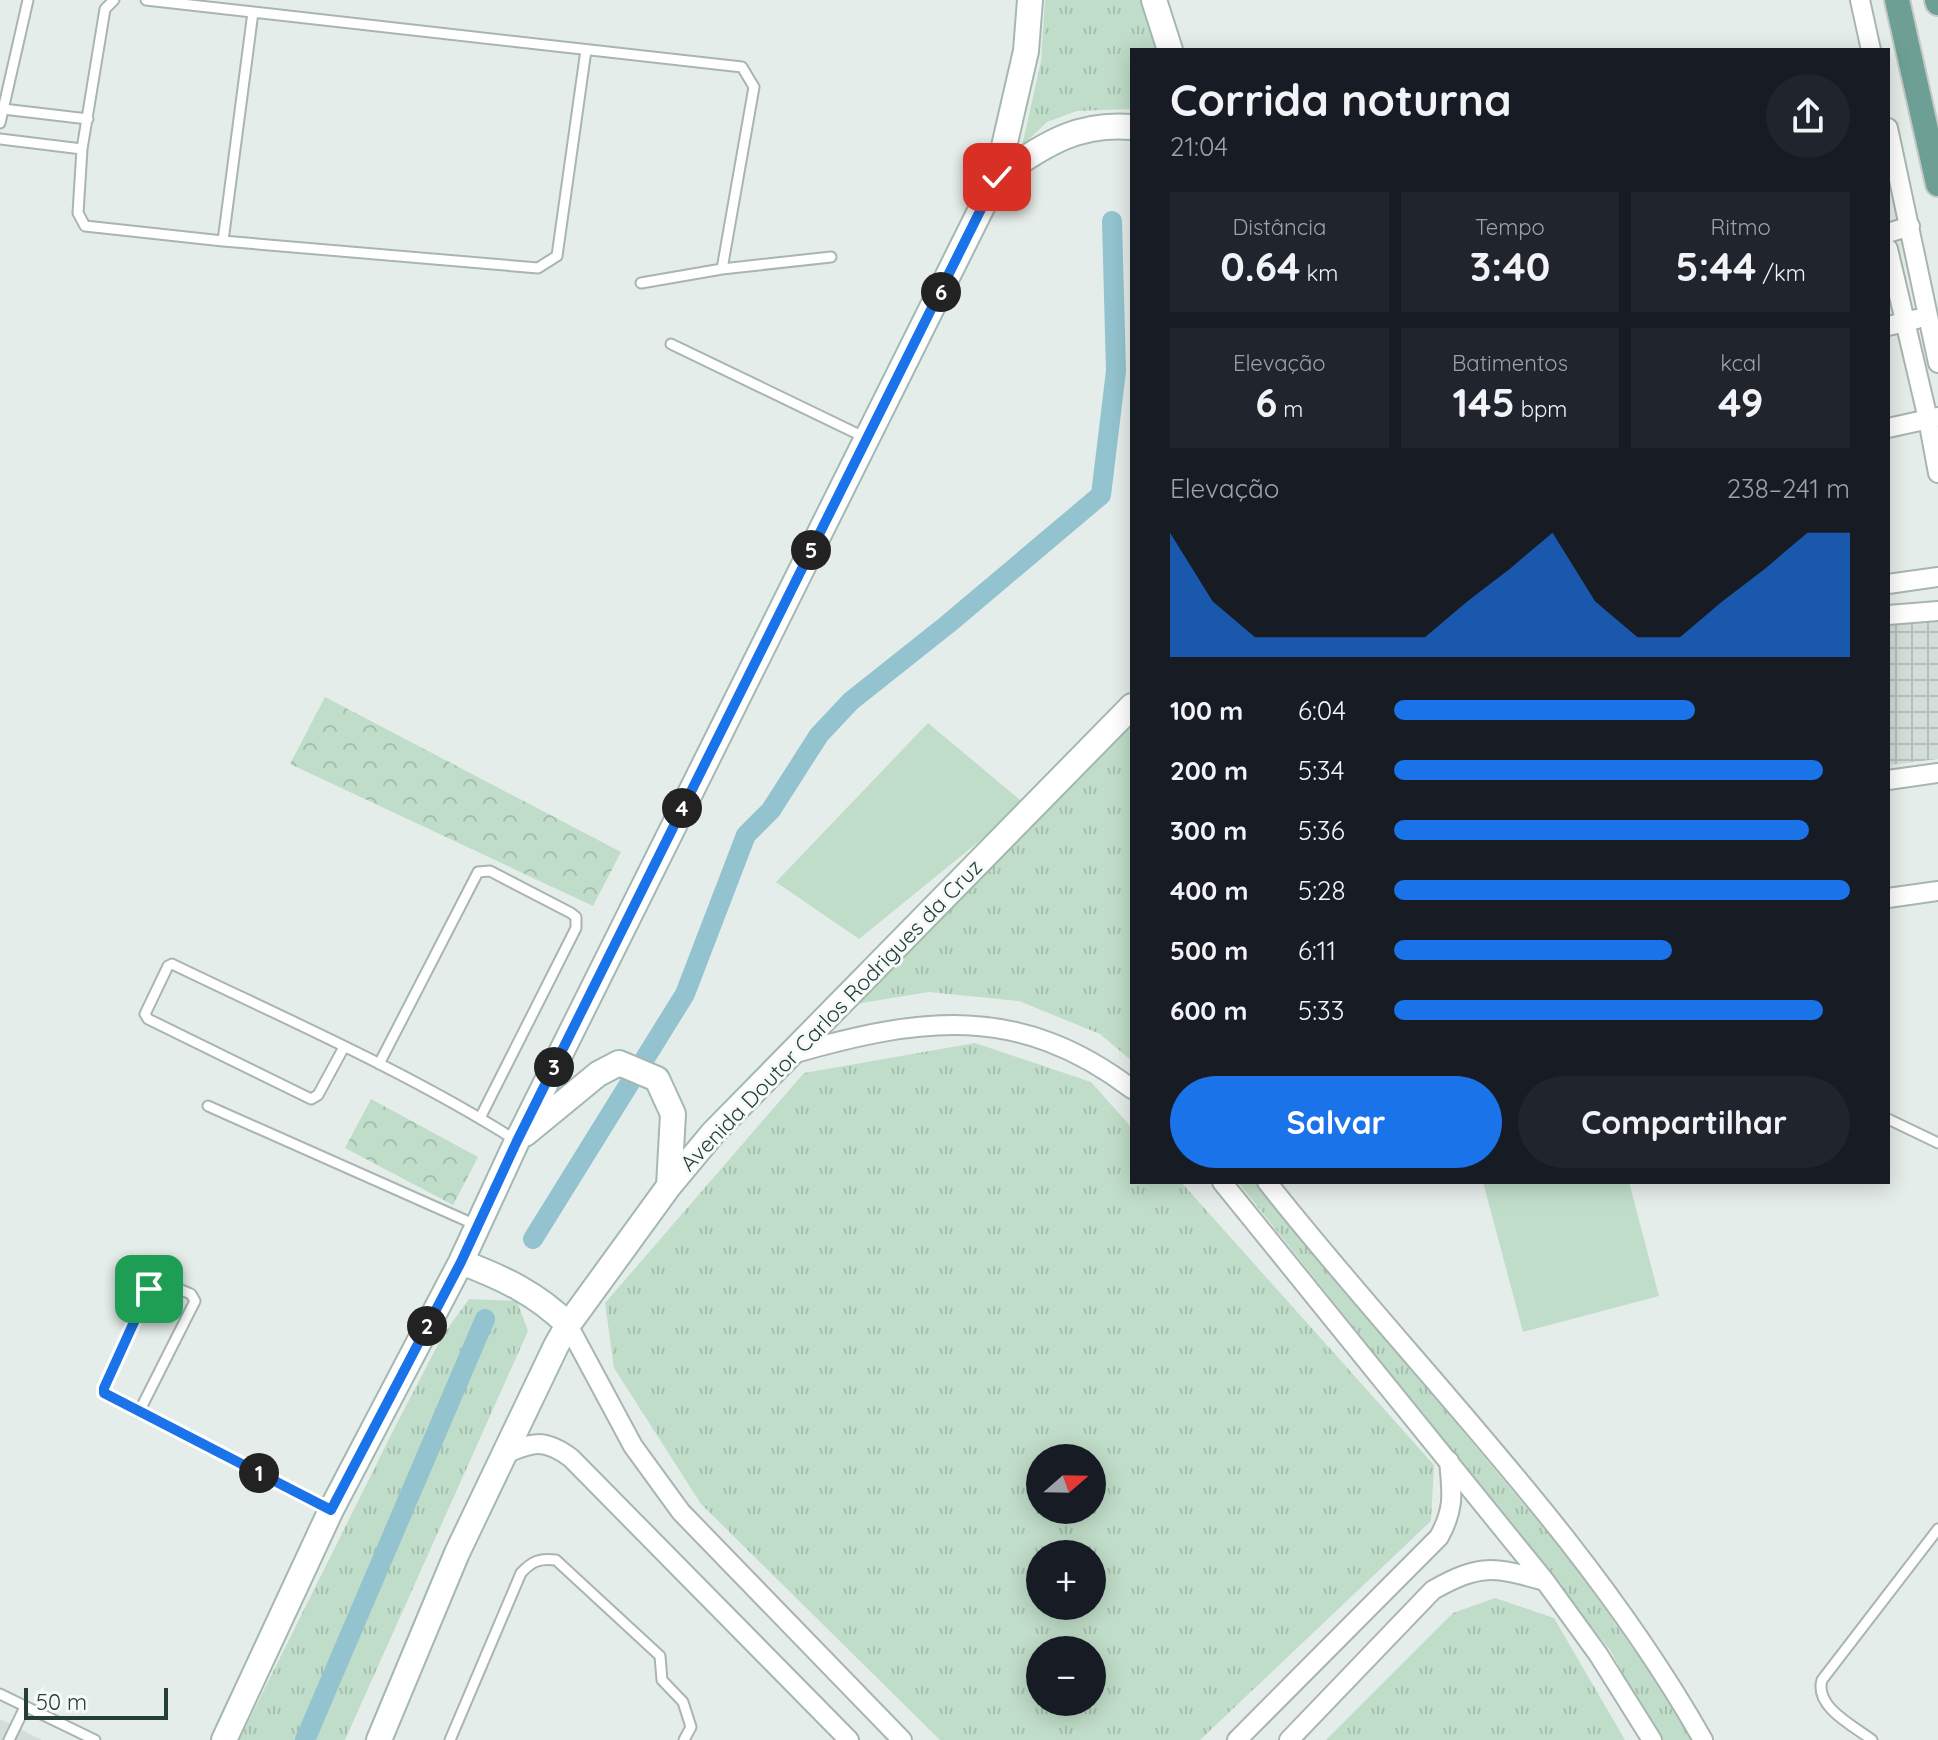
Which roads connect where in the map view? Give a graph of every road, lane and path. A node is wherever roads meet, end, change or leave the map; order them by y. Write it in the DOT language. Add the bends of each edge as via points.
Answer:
graph roads {
  1 [pos="28,0"];
  2 [pos="114,0"];
  3 [pos="146,0"];
  4 [pos="1030,0"];
  5 [pos="1154,0"];
  6 [pos="1860,0"];
  7 [pos="1897,0"];
  8 [pos="253,12"];
  9 [pos="1169,48"];
  10 [pos="1871,48"];
  11 [pos="586,50"];
  12 [pos="3,109"];
  13 [pos="88,119"];
  14 [pos="0,123"];
  15 [pos="1130,127"];
  16 [pos="1890,137"];
  17 [pos="0,139"];
  18 [pos="82,149"];
  19 [pos="997,177"];
  20 [pos="1938,184"];
  21 [pos="1910,226"];
  22 [pos="1890,232"];
  23 [pos="223,241"];
  24 [pos="831,257"];
  25 [pos="1890,266"];
  26 [pos="722,269"];
  27 [pos="641,283"];
  28 [pos="1928,317"];
  29 [pos="1897,324"];
  30 [pos="671,344"];
  31 [pos="1938,363"];
  32 [pos="1933,418"];
  33 [pos="1890,428"];
  34 [pos="867,438"];
  35 [pos="1938,473"];
  36 [pos="1938,577"];
  37 [pos="1890,584"];
  38 [pos="1938,611"];
  39 [pos="1890,615"];
  40 [pos="1130,708"];
  41 [pos="1938,773"];
  42 [pos="1890,780"];
  43 [pos="1938,891"];
  44 [pos="1890,898"];
  45 [pos="344,1047"];
  46 [pos="786,1056"];
  47 [pos="379,1064"];
  48 [pos="1130,1088"];
  49 [pos="208,1106"];
  50 [pos="480,1118"];
  51 [pos="1890,1120"];
  52 [pos="517,1141"];
  53 [pos="1938,1143"];
  54 [pos="1224,1184"];
  55 [pos="1269,1184"];
  56 [pos="669,1186"];
  57 [pos="478,1225"];
  58 [pos="461,1262"];
  59 [pos="568,1325"];
  60 [pos="139,1412"];
  61 [pos="503,1455"];
  62 [pos="1449,1461"];
  63 [pos="331,1510"];
  64 [pos="1938,1529"];
  65 [pos="1545,1581"];
  66 [pos="0,1694"];
  67 [pos="25,1707"];
  68 [pos="9,1740"];
  69 [pos="95,1740"];
  70 [pos="224,1740"];
  71 [pos="379,1740"];
  72 [pos="450,1740"];
  73 [pos="684,1740"];
  74 [pos="849,1740"];
  75 [pos="902,1740"];
  76 [pos="1237,1740"];
  77 [pos="1289,1740"];
  78 [pos="1652,1740"];
  79 [pos="1703,1740"];
  80 [pos="1872,1740"];
  1 -- 12 [label="lane"];
  2 -- 13 [label="lane" via="105,9"];
  3 -- 8 [label="lane"];
  4 -- 19 [label="main road" via="1026,51"];
  5 -- 9 [label="main road"];
  6 -- 10 [label="street"];
  7 -- 20 [label="main road"];
  8 -- 11 [label="lane"];
  8 -- 23 [label="lane"];
  11 -- 23 [label="lane" via="557,256 538,268"];
  11 -- 26 [label="lane" via="742,67 754,87"];
  12 -- 13 [label="lane"];
  12 -- 14 [label="lane"];
  13 -- 18 [label="lane"];
  15 -- 19 [label="main road" via="1089,127 1055,139"];
  16 -- 21 [label="street"];
  17 -- 18 [label="lane"];
  18 -- 23 [label="lane" via="78,213 85,226"];
  19 -- 34 [label="main road"];
  21 -- 22 [label="street"];
  21 -- 28 [label="street"];
  24 -- 26 [label="lane"];
  25 -- 29 [label="street"];
  26 -- 27 [label="lane"];
  28 -- 29 [label="street"];
  28 -- 31 [label="street"];
  29 -- 32 [label="street"];
  30 -- 34 [label="lane"];
  32 -- 33 [label="street"];
  32 -- 35 [label="street"];
  34 -- 52 [label="main road"];
  36 -- 37 [label="street"];
  38 -- 39 [label="street"];
  40 -- 46 [label="main road, Avenida Doutor Carlos Rodrigues da Cruz"];
  41 -- 42 [label="street"];
  43 -- 44 [label="street"];
  45 -- 45 [label="lane" via="311,1099 148,1019 146,1013 171,964"];
  45 -- 47 [label="lane"];
  46 -- 48 [label="street" via="861,1034 958,1023 1020,1033 1063,1047"];
  46 -- 56 [label="main road, Avenida Doutor Carlos Rodrigues da Cruz"];
  47 -- 50 [label="lane"];
  47 -- 50 [label="lane" via="478,872 490,871 571,913 576,928"];
  49 -- 57 [label="lane"];
  50 -- 52 [label="lane"];
  51 -- 53 [label="lane"];
  52 -- 56 [label="main road" via="598,1074 619,1063 657,1079 673,1114"];
  52 -- 57 [label="main road"];
  54 -- 62 [label="street"];
  55 -- 79 [label="street" via="1515,1474 1633,1625"];
  56 -- 59 [label="main road, Avenida Doutor Carlos Rodrigues da Cruz"];
  57 -- 58 [label="main road"];
  58 -- 59 [label="main road" via="513,1284"];
  58 -- 63 [label="main road"];
  59 -- 61 [label="main road, Avenida Doutor Carlos Rodrigues da Cruz"];
  59 -- 75 [label="street" via="633,1446 681,1512"];
  60 -- 60 [label="lane" via="195,1301 191,1294 160,1283 149,1289 103,1390"];
  60 -- 63 [label="lane"];
  61 -- 71 [label="main road, Avenida Doutor Carlos Rodrigues da Cruz"];
  61 -- 74 [label="street" via="541,1444 571,1458"];
  62 -- 65 [label="street"];
  62 -- 76 [label="street" via="1453,1501 1439,1537"];
  63 -- 70 [label="main road"];
  64 -- 80 [label="lane" via="1822,1680 1825,1702"];
  65 -- 77 [label="street" via="1501,1568 1476,1570 1433,1590"];
  65 -- 78 [label="street"];
  66 -- 67 [label="lane"];
  67 -- 68 [label="lane"];
  67 -- 69 [label="lane"];
  72 -- 73 [label="lane" via="521,1573 543,1558 556,1560 660,1656 662,1680 683,1702 691,1727"];
}
